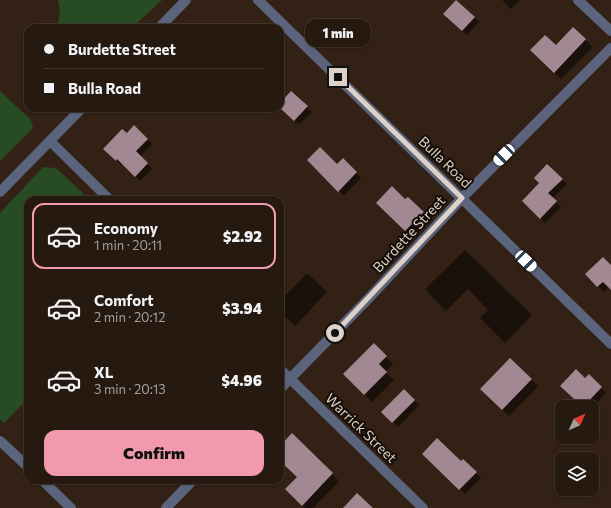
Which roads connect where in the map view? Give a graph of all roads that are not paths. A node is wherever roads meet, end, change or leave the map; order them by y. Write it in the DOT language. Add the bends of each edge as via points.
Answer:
graph roads {
  1 [pos="186,0"];
  2 [pos="258,0"];
  3 [pos="578,0"];
  4 [pos="163,24"];
  5 [pos="283,24"];
  6 [pos="284,25"];
  7 [pos="611,31"];
  8 [pos="611,48"];
  9 [pos="78,112"];
  10 [pos="50,141"];
  11 [pos="0,192"];
  12 [pos="106,196"];
  13 [pos="462,198"];
  14 [pos="611,344"];
  15 [pos="284,373"];
  16 [pos="290,379"];
  17 [pos="284,385"];
  18 [pos="0,441"];
  19 [pos="24,463"];
  20 [pos="46,484"];
  21 [pos="189,484"];
  22 [pos="71,508"];
  23 [pos="166,508"];
  24 [pos="422,508"];
  1 -- 4 [label="street"];
  2 -- 5 [label="street, Bulla Road"];
  3 -- 7 [label="street"];
  6 -- 13 [label="street, Bulla Road"];
  8 -- 13 [label="street, Burdette Street"];
  9 -- 10 [label="street"];
  10 -- 11 [label="street"];
  10 -- 12 [label="street"];
  13 -- 14 [label="street, Bulla Road"];
  13 -- 16 [label="street, Burdette Street"];
  15 -- 16 [label="street, Warrick Street"];
  16 -- 17 [label="street, Burdette Street"];
  16 -- 24 [label="street, Warrick Street"];
  18 -- 19 [label="street"];
  20 -- 22 [label="street"];
  21 -- 23 [label="street"];
}
